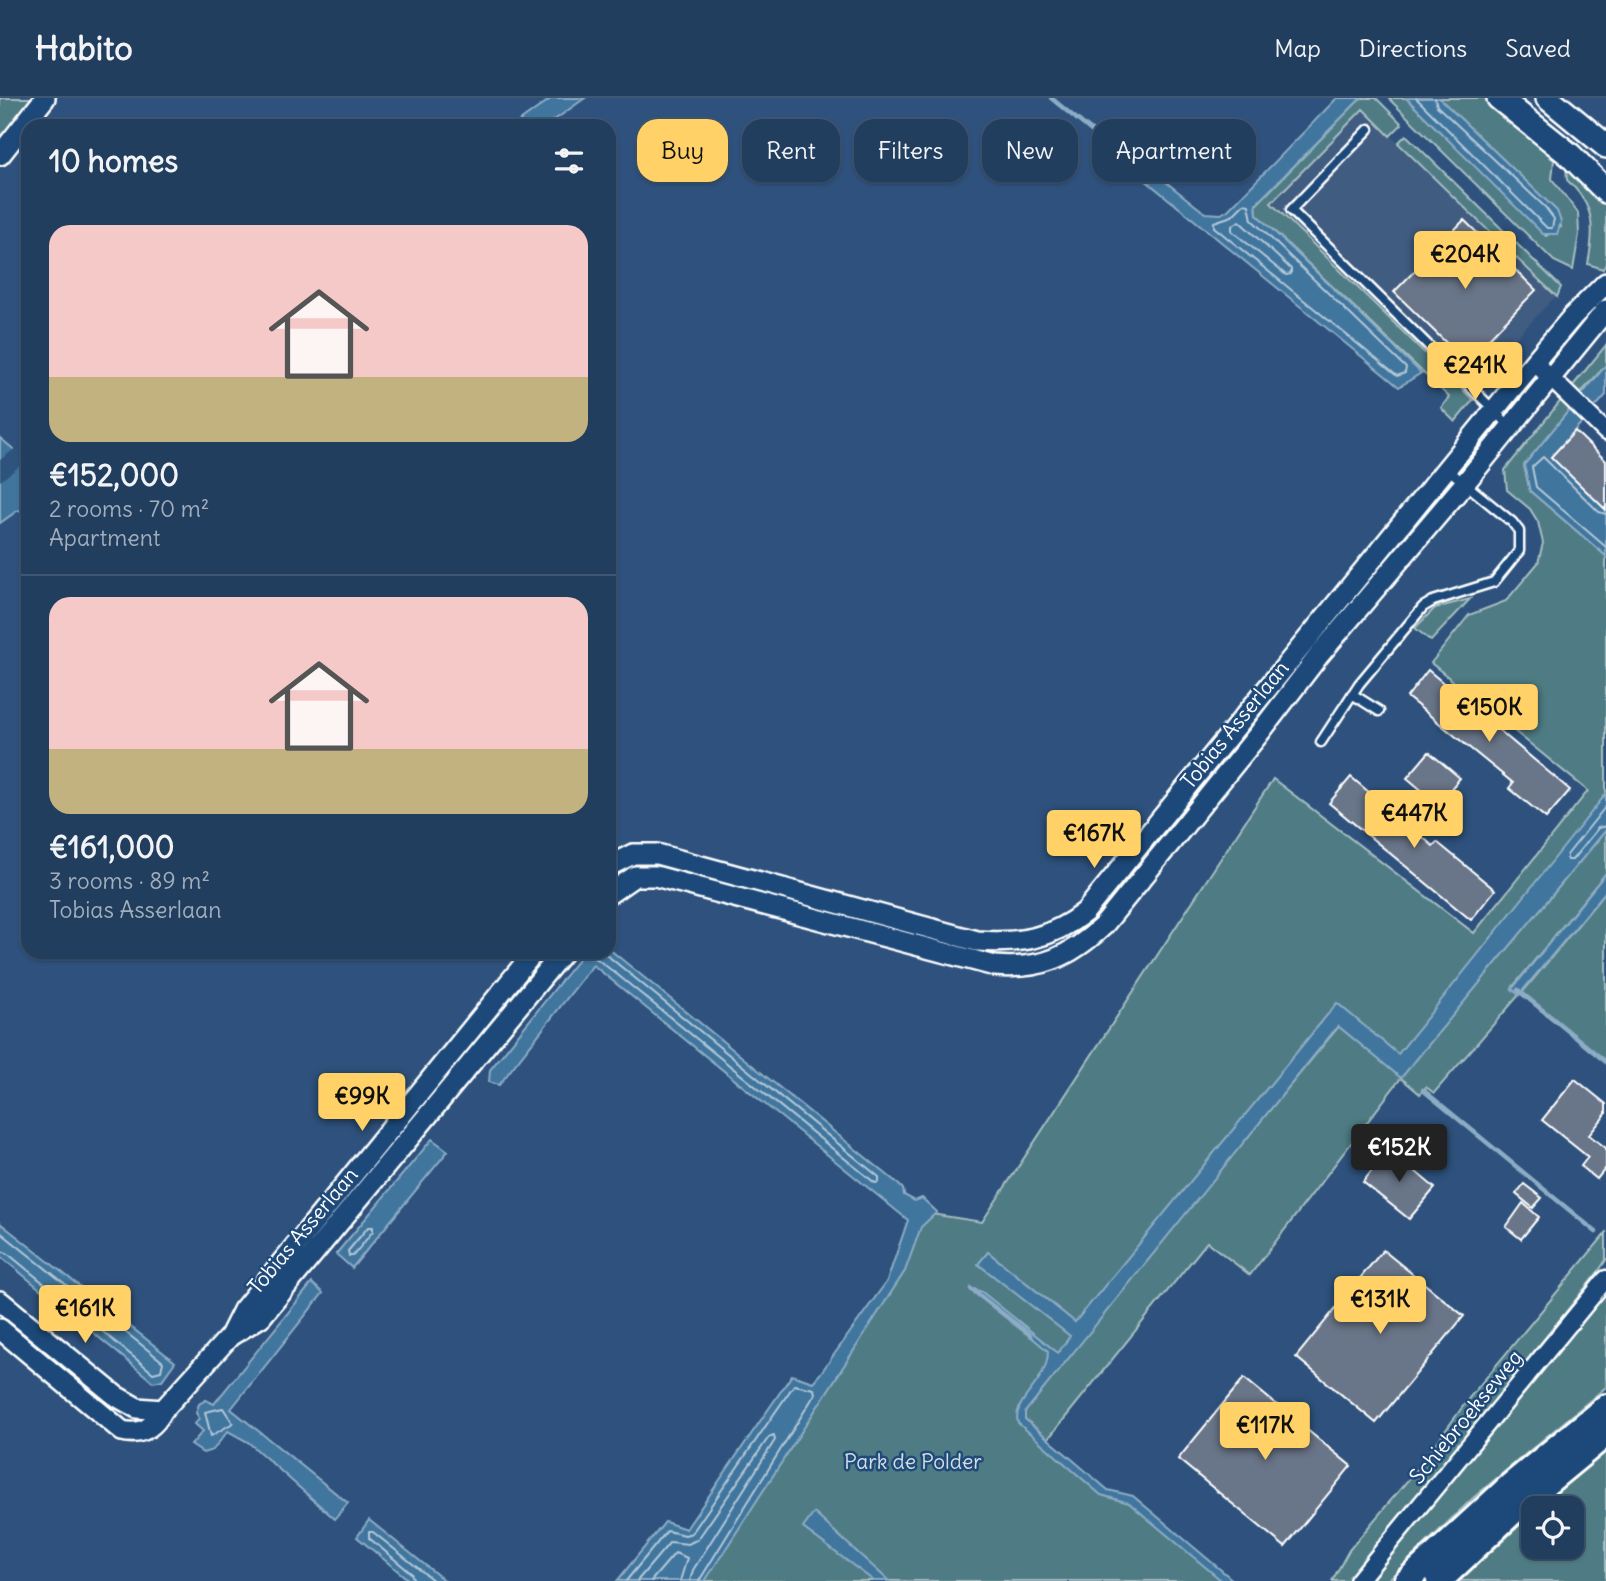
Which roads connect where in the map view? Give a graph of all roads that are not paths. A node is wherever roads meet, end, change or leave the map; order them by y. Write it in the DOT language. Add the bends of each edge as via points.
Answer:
graph roads {
  1 [pos="46,98"];
  2 [pos="1499,98"];
  3 [pos="1548,98"];
  4 [pos="29,119"];
  5 [pos="21,129"];
  6 [pos="1369,129"];
  7 [pos="1606,146"];
  8 [pos="0,155"];
  9 [pos="1606,191"];
  10 [pos="1606,283"];
  11 [pos="1606,310"];
  12 [pos="1534,362"];
  13 [pos="1551,376"];
  14 [pos="1494,411"];
  15 [pos="1511,426"];
  16 [pos="1606,432"];
  17 [pos="1446,468"];
  18 [pos="1465,483"];
  19 [pos="1352,694"];
  20 [pos="1379,711"];
  21 [pos="1321,742"];
  22 [pos="616,862"];
  23 [pos="616,889"];
  24 [pos="528,959"];
  25 [pos="557,959"];
  26 [pos="1606,1279"];
  27 [pos="0,1301"];
  28 [pos="0,1329"];
  29 [pos="230,1336"];
  30 [pos="1606,1407"];
  31 [pos="163,1410"];
  32 [pos="1606,1434"];
  33 [pos="1358,1581"];
  34 [pos="1407,1581"];
  35 [pos="1439,1581"];
  1 -- 4 [label="street"];
  2 -- 9 [label="main road" via="1570,155"];
  3 -- 7 [label="main road"];
  5 -- 8 [label="street"];
  6 -- 14 [label="lane" via="1291,210"];
  10 -- 12 [label="street, Tobias Asserlaan"];
  11 -- 13 [label="street, Tobias Asserlaan"];
  12 -- 13 [label="street"];
  12 -- 14 [label="street, Tobias Asserlaan"];
  13 -- 15 [label="street, Tobias Asserlaan"];
  13 -- 16 [label="street"];
  14 -- 15 [label="lane"];
  14 -- 17 [label="street, Tobias Asserlaan"];
  15 -- 18 [label="street, Tobias Asserlaan"];
  17 -- 18 [label="lane"];
  17 -- 22 [label="street, Tobias Asserlaan" via="1085,912 1050,935 1011,944 977,941 657,854 633,854"];
  18 -- 19 [label="lane" via="1512,522 1519,531 1519,551 1494,582 1426,605"];
  18 -- 23 [label="street, Tobias Asserlaan" via="1320,654 1103,926 1058,960 1026,967 995,966 655,876 635,876"];
  19 -- 20 [label="lane"];
  19 -- 21 [label="lane"];
  24 -- 29 [label="street, Tobias Asserlaan" via="243,1310"];
  25 -- 29 [label="street, Tobias Asserlaan" via="261,1317"];
  26 -- 33 [label="street, Schiebroekseweg"];
  27 -- 31 [label="street" via="116,1396 137,1408"];
  28 -- 31 [label="street, Tobias Asserlaan" via="122,1431 141,1433 156,1423"];
  29 -- 31 [label="street, Tobias Asserlaan"];
  30 -- 34 [label="main road" via="1510,1486"];
  32 -- 35 [label="main road" via="1521,1504"];
}
